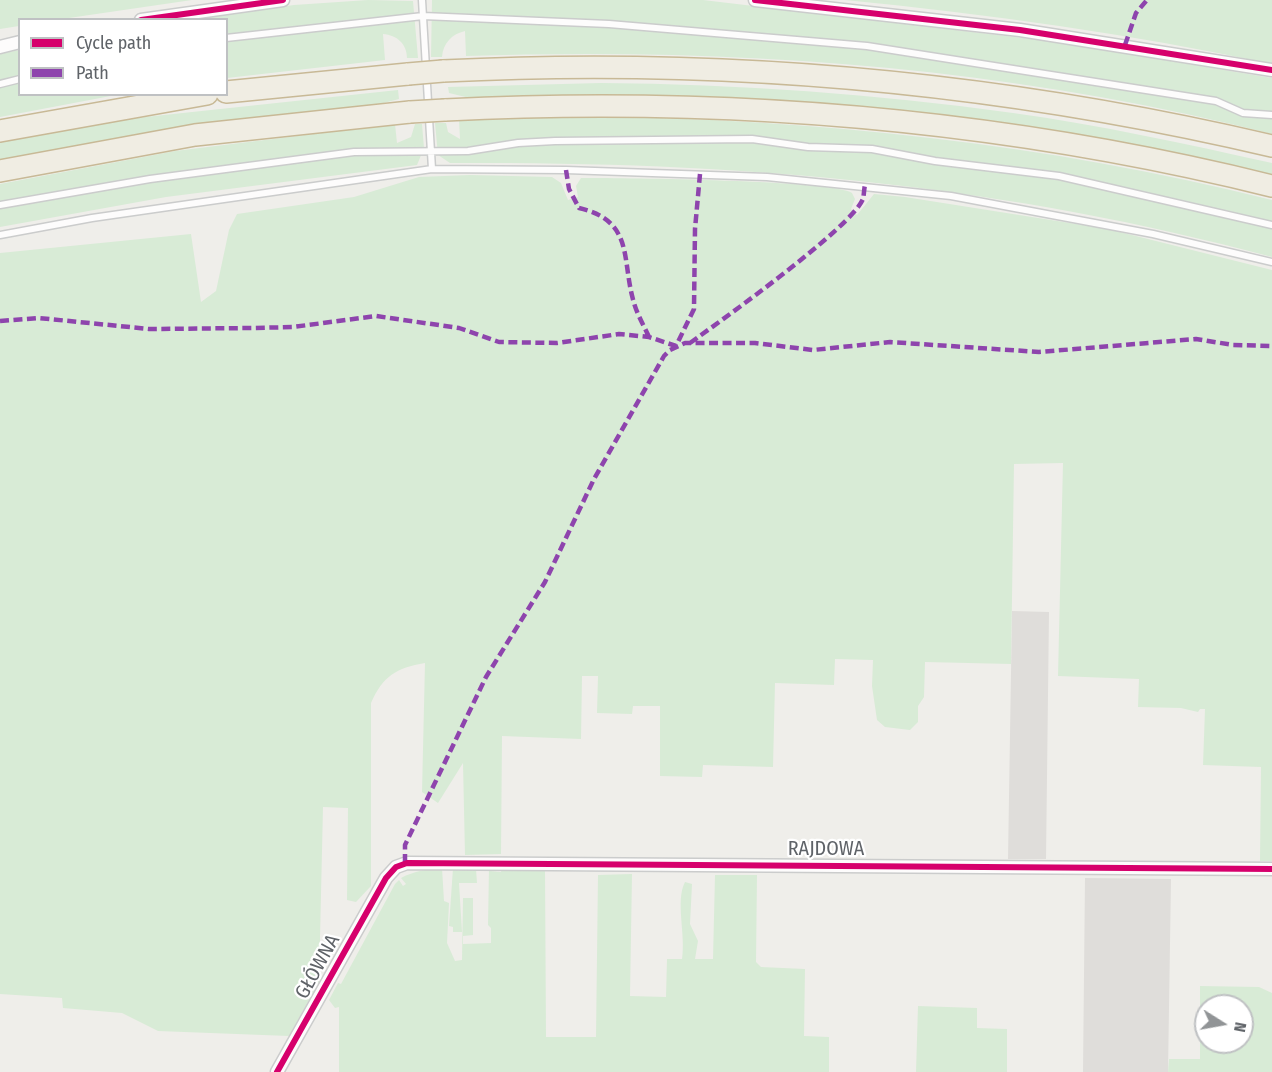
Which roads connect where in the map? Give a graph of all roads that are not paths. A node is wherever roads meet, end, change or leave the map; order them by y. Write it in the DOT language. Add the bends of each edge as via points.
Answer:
graph roads {
  1 [pos="283,0"];
  2 [pos="422,0"];
  3 [pos="755,0"];
  4 [pos="423,16"];
  5 [pos="155,18"];
  6 [pos="228,38"];
  7 [pos="18,42"];
  8 [pos="0,47"];
  9 [pos="1272,70"];
  10 [pos="18,80"];
  11 [pos="0,84"];
  12 [pos="228,92"];
  13 [pos="196,96"];
  14 [pos="1272,116"];
  15 [pos="0,131"];
  16 [pos="1272,147"];
  17 [pos="431,153"];
  18 [pos="432,169"];
  19 [pos="0,171"];
  20 [pos="1272,186"];
  21 [pos="0,205"];
  22 [pos="1272,225"];
  23 [pos="0,235"];
  24 [pos="1272,262"];
  25 [pos="1272,869"];
  26 [pos="386,878"];
  27 [pos="277,1072"];
  1 -- 5 [label="street"];
  2 -- 4 [label="lane"];
  3 -- 9 [label="street" via="1020,30"];
  4 -- 6 [label="lane"];
  4 -- 14 [label="lane" via="690,29 867,45 1216,101 1243,113"];
  4 -- 17 [label="lane"];
  7 -- 8 [label="street"];
  10 -- 11 [label="lane"];
  12 -- 16 [label="highway, bridge" via="443,71 633,67 729,70 887,81 1060,104"];
  13 -- 15 [label="highway"];
  17 -- 18 [label="lane"];
  17 -- 21 [label="lane" via="354,152 150,179"];
  17 -- 22 [label="lane" via="518,143 723,139 872,149 1059,176"];
  18 -- 23 [label="lane"];
  18 -- 24 [label="lane" via="700,174 865,185 1052,213"];
  19 -- 20 [label="highway, bridge" via="195,135 410,112 662,106 898,121 1082,146"];
  25 -- 26 [label="street, RAJDOWA" via="417,861 402,864"];
  26 -- 27 [label="street, GŁÓWNA"];
}
